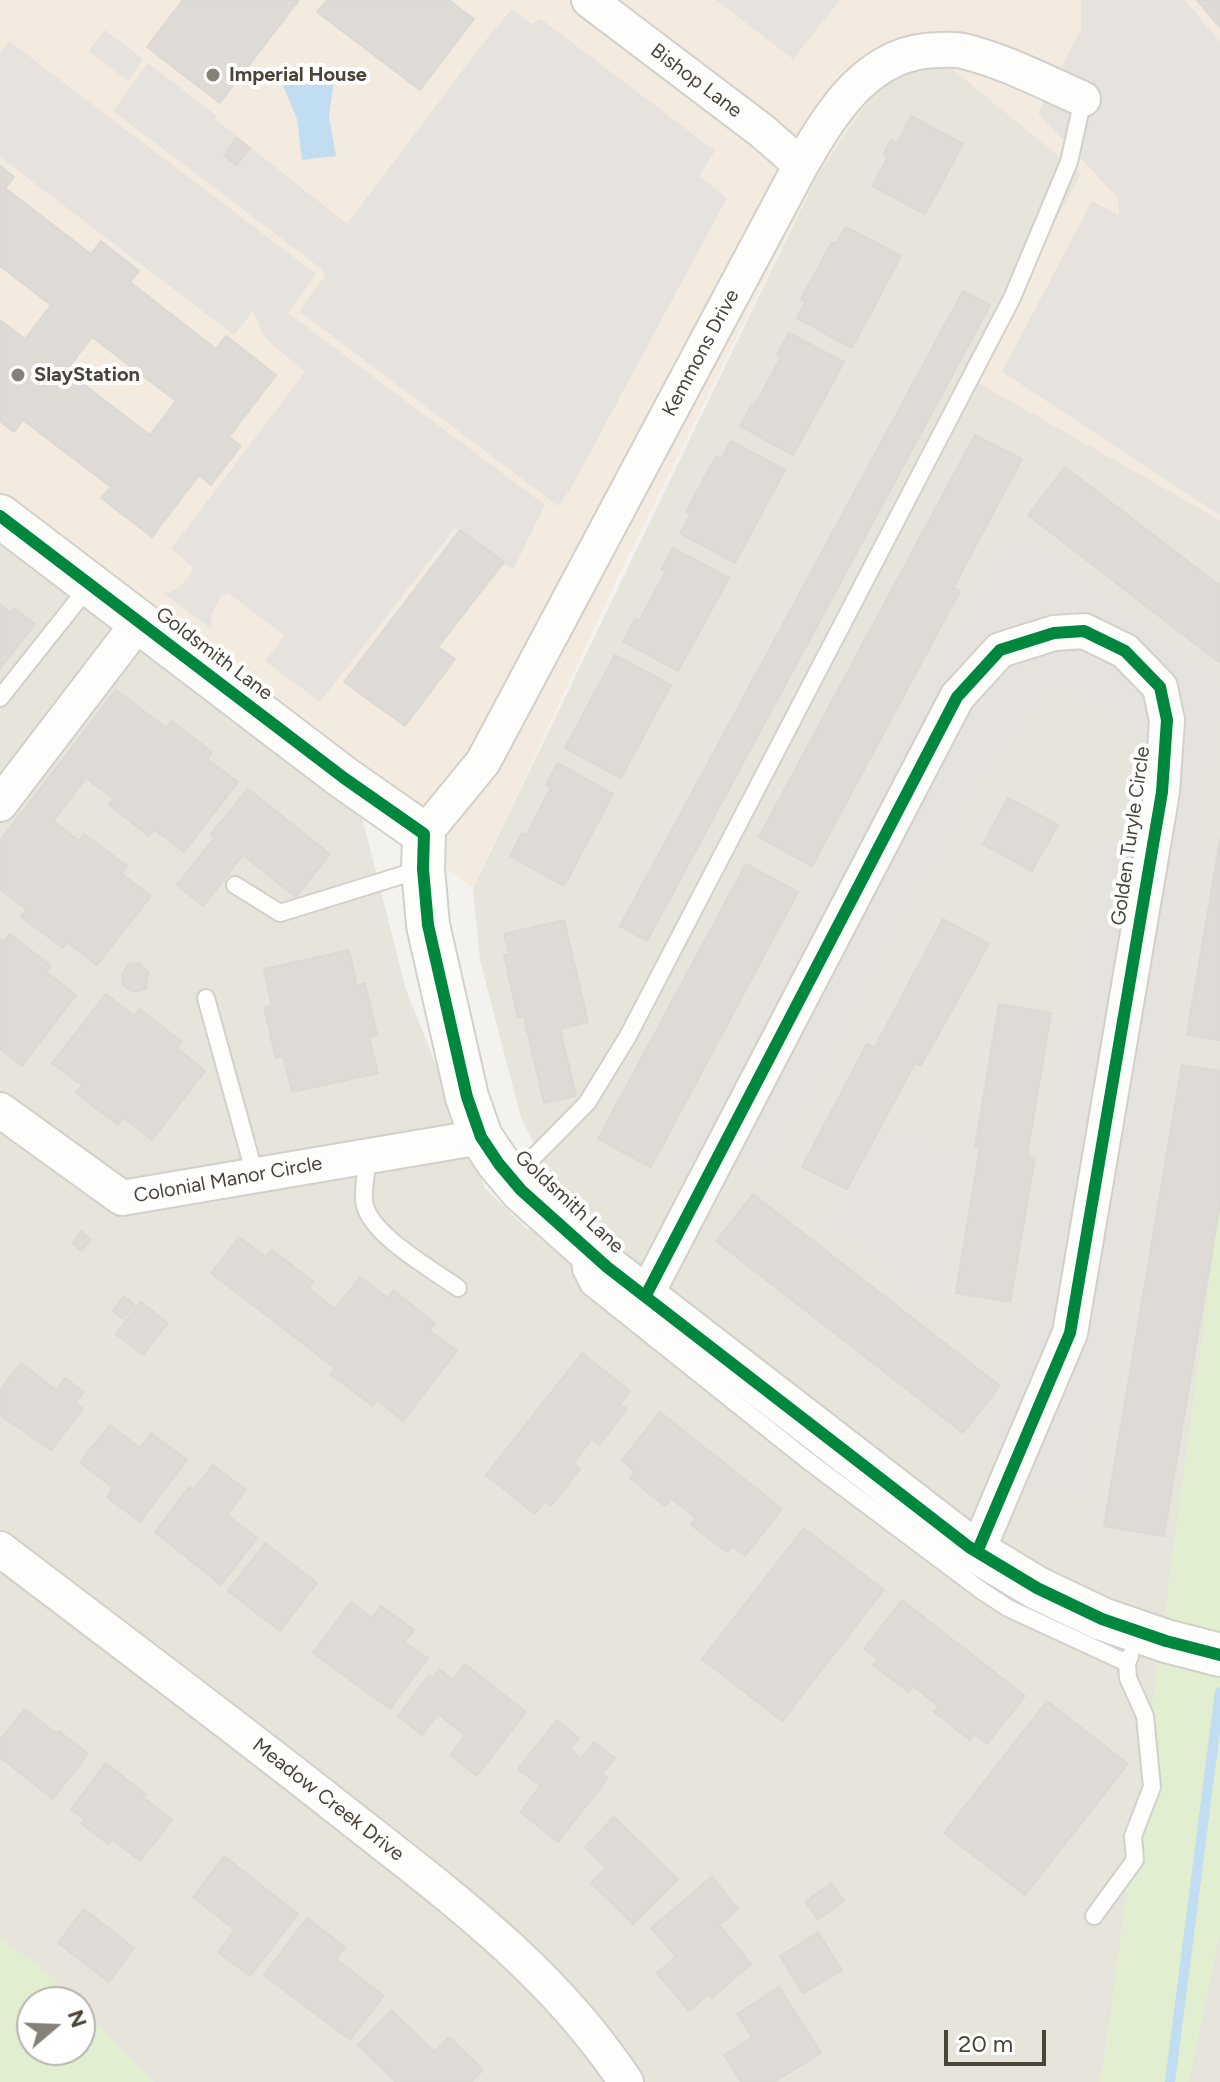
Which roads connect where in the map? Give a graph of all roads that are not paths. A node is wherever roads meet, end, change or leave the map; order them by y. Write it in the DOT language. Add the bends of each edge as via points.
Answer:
graph roads {
  1 [pos="589,0"];
  2 [pos="1083,99"];
  3 [pos="801,165"];
  4 [pos="0,516"];
  5 [pos="90,585"];
  6 [pos="139,622"];
  7 [pos="0,698"];
  8 [pos="0,804"];
  9 [pos="424,851"];
  10 [pos="235,885"];
  11 [pos="206,998"];
  12 [pos="0,1110"];
  13 [pos="481,1137"];
  14 [pos="368,1156"];
  15 [pos="255,1175"];
  16 [pos="512,1179"];
  17 [pos="584,1246"];
  18 [pos="458,1288"];
  19 [pos="646,1295"];
  20 [pos="0,1549"];
  21 [pos="977,1552"];
  22 [pos="1145,1645"];
  23 [pos="1220,1655"];
  24 [pos="1094,1916"];
  25 [pos="626,2082"];
  1 -- 3 [label="street, Bishop Lane"];
  2 -- 3 [label="street, Kemmons Drive" via="960,50 925,50 900,56 870,73 833,111"];
  2 -- 16 [label="lane" via="1069,162 1012,298 628,1036 587,1103"];
  3 -- 9 [label="street, Kemmons Drive" via="483,762"];
  4 -- 5 [label="street, Goldsmith Lane"];
  5 -- 6 [label="street, Goldsmith Lane"];
  5 -- 7 [label="lane"];
  6 -- 8 [label="street"];
  6 -- 9 [label="street, Goldsmith Lane" via="344,778"];
  9 -- 10 [label="lane" via="280,913"];
  9 -- 13 [label="street, Goldsmith Lane" via="428,925"];
  11 -- 15 [label="lane"];
  12 -- 15 [label="street, Colonial Manor Circle" via="122,1198"];
  13 -- 14 [label="street, Colonial Manor Circle"];
  13 -- 16 [label="street, Goldsmith Lane"];
  14 -- 15 [label="street, Colonial Manor Circle"];
  14 -- 18 [label="lane" via="368,1216 380,1231"];
  16 -- 17 [label="street, Goldsmith Lane"];
  17 -- 19 [label="street, Goldsmith Lane"];
  17 -- 22 [label="lane" via="581,1270 589,1286 807,1460 995,1600"];
  19 -- 21 [label="street, Goldsmith Lane"];
  19 -- 21 [label="street, Golden Turyle Circle" via="957,697 1000,650 1054,633 1084,631 1125,651 1160,687 1167,720 1162,792 1070,1333"];
  20 -- 25 [label="street, Meadow Creek Drive" via="469,1911 534,1968 601,2044"];
  21 -- 22 [label="street, Goldsmith Lane"];
  22 -- 23 [label="street, Goldsmith Lane"];
  22 -- 24 [label="lane" via="1128,1678 1145,1716 1152,1787 1133,1836 1135,1860"];
}
